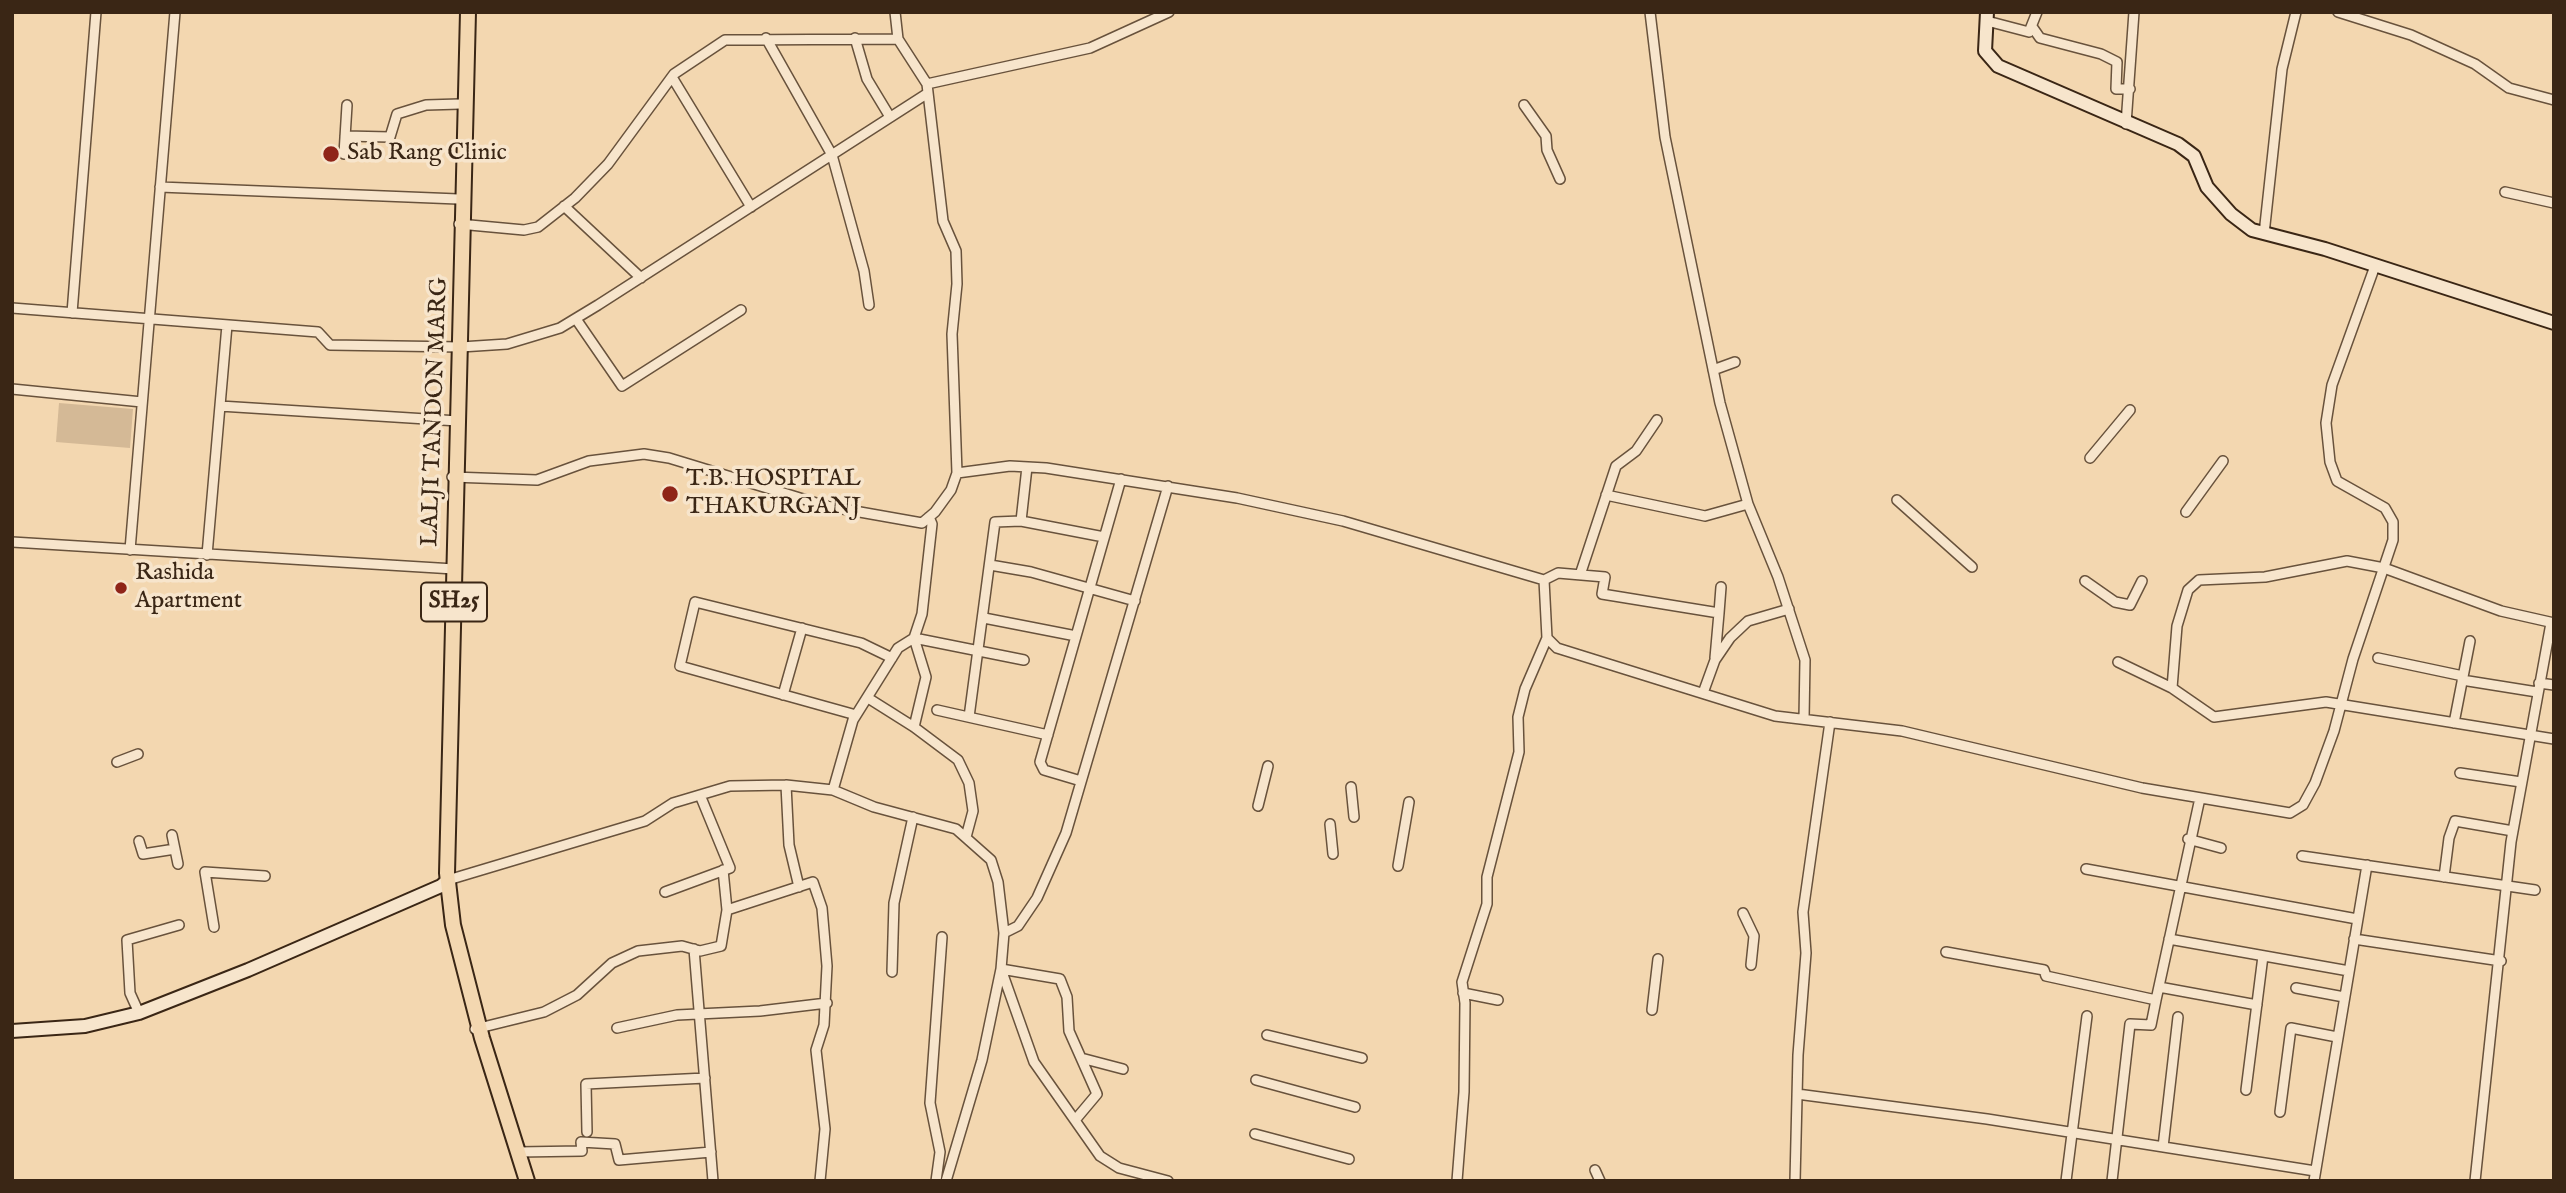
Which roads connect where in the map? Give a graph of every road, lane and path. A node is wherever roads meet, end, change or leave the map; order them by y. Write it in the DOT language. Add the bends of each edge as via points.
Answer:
graph roads {
  1 [pos="96,12"];
  2 [pos="175,12"];
  3 [pos="461,12"];
  4 [pos="468,12"];
  5 [pos="895,12"];
  6 [pos="1169,12"];
  7 [pos="1650,12"];
  8 [pos="2037,12"];
  9 [pos="2134,12"];
  10 [pos="2296,12"];
  11 [pos="2338,12"];
  12 [pos="1987,17"];
  13 [pos="2033,28"];
  14 [pos="766,38"];
  15 [pos="855,38"];
  16 [pos="898,38"];
  17 [pos="672,77"];
  18 [pos="927,88"];
  19 [pos="2130,89"];
  20 [pos="2554,100"];
  21 [pos="460,104"];
  22 [pos="346,105"];
  23 [pos="1524,105"];
  24 [pos="890,117"];
  25 [pos="2126,124"];
  26 [pos="345,135"];
  27 [pos="344,154"];
  28 [pos="832,155"];
  29 [pos="1559,179"];
  30 [pos="160,187"];
  31 [pos="2504,192"];
  32 [pos="458,199"];
  33 [pos="2554,203"];
  34 [pos="565,206"];
  35 [pos="751,207"];
  36 [pos="460,224"];
  37 [pos="2264,233"];
  38 [pos="2375,266"];
  39 [pos="641,278"];
  40 [pos="869,305"];
  41 [pos="12,308"];
  42 [pos="741,310"];
  43 [pos="72,313"];
  44 [pos="149,319"];
  45 [pos="576,319"];
  46 [pos="2554,323"];
  47 [pos="227,325"];
  48 [pos="457,347"];
  49 [pos="1735,362"];
  50 [pos="1713,370"];
  51 [pos="12,389"];
  52 [pos="142,402"];
  53 [pos="220,406"];
  54 [pos="2130,410"];
  55 [pos="455,420"];
  56 [pos="1657,420"];
  57 [pos="2090,458"];
  58 [pos="2223,461"];
  59 [pos="1027,467"];
  60 [pos="957,473"];
  61 [pos="454,477"];
  62 [pos="1121,479"];
  63 [pos="1168,486"];
  64 [pos="1606,495"];
  65 [pos="1896,500"];
  66 [pos="1748,504"];
  67 [pos="2186,512"];
  68 [pos="929,517"];
  69 [pos="1021,521"];
  70 [pos="1104,537"];
  71 [pos="12,542"];
  72 [pos="130,550"];
  73 [pos="207,555"];
  74 [pos="990,565"];
  75 [pos="1972,567"];
  76 [pos="2384,568"];
  77 [pos="451,569"];
  78 [pos="1580,575"];
  79 [pos="1544,580"];
  80 [pos="2142,581"];
  81 [pos="2085,582"];
  82 [pos="1090,587"];
  83 [pos="1721,587"];
  84 [pos="1135,601"];
  85 [pos="1789,609"];
  86 [pos="1719,613"];
  87 [pos="984,618"];
  88 [pos="2553,623"];
  89 [pos="802,628"];
  90 [pos="1076,636"];
  91 [pos="914,638"];
  92 [pos="1547,638"];
  93 [pos="2470,641"];
  94 [pos="1557,648"];
  95 [pos="979,651"];
  96 [pos="1541,652"];
  97 [pos="892,658"];
  98 [pos="2378,658"];
  99 [pos="1024,660"];
  100 [pos="1715,660"];
  101 [pos="2118,662"];
  102 [pos="2463,678"];
  103 [pos="2554,685"];
  104 [pos="2538,687"];
  105 [pos="2172,688"];
  106 [pos="1703,693"];
  107 [pos="783,695"];
  108 [pos="868,698"];
  109 [pos="2341,705"];
  110 [pos="936,710"];
  111 [pos="856,715"];
  112 [pos="969,717"];
  113 [pos="1804,719"];
  114 [pos="1830,722"];
  115 [pos="2454,723"];
  116 [pos="914,727"];
  117 [pos="1048,735"];
  118 [pos="2529,735"];
  119 [pos="2554,739"];
  120 [pos="138,754"];
  121 [pos="117,762"];
  122 [pos="1268,766"];
  123 [pos="2460,773"];
  124 [pos="1081,781"];
  125 [pos="2521,782"];
  126 [pos="786,785"];
  127 [pos="1351,787"];
  128 [pos="834,790"];
  129 [pos="700,795"];
  130 [pos="2200,798"];
  131 [pos="1409,802"];
  132 [pos="1258,806"];
  133 [pos="913,817"];
  134 [pos="1354,817"];
  135 [pos="1330,824"];
  136 [pos="2513,831"];
  137 [pos="172,835"];
  138 [pos="966,837"];
  139 [pos="2189,839"];
  140 [pos="139,841"];
  141 [pos="2221,848"];
  142 [pos="175,849"];
  143 [pos="1333,854"];
  144 [pos="2301,856"];
  145 [pos="178,864"];
  146 [pos="2367,865"];
  147 [pos="1398,866"];
  148 [pos="2086,869"];
  149 [pos="723,870"];
  150 [pos="265,876"];
  151 [pos="2444,877"];
  152 [pos="445,883"];
  153 [pos="799,887"];
  154 [pos="2179,887"];
  155 [pos="2508,887"];
  156 [pos="2535,890"];
  157 [pos="665,892"];
  158 [pos="727,910"];
  159 [pos="1743,913"];
  160 [pos="2357,919"];
  161 [pos="179,925"];
  162 [pos="214,927"];
  163 [pos="1004,933"];
  164 [pos="942,937"];
  165 [pos="2169,939"];
  166 [pos="2354,939"];
  167 [pos="694,949"];
  168 [pos="1946,952"];
  169 [pos="2263,956"];
  170 [pos="1658,959"];
  171 [pos="2501,961"];
  172 [pos="1751,965"];
  173 [pos="1001,969"];
  174 [pos="2348,971"];
  175 [pos="892,972"];
  176 [pos="2159,987"];
  177 [pos="2296,988"];
  178 [pos="1463,993"];
  179 [pos="2344,997"];
  180 [pos="1498,1000"];
  181 [pos="2156,1000"];
  182 [pos="827,1003"];
  183 [pos="2257,1005"];
  184 [pos="1652,1010"];
  185 [pos="139,1013"];
  186 [pos="700,1014"];
  187 [pos="2087,1016"];
  188 [pos="2178,1017"];
  189 [pos="476,1028"];
  190 [pos="617,1028"];
  191 [pos="12,1031"];
  192 [pos="1267,1035"];
  193 [pos="2337,1037"];
  194 [pos="1081,1058"];
  195 [pos="1362,1058"];
  196 [pos="1123,1069"];
  197 [pos="705,1078"];
  198 [pos="1256,1080"];
  199 [pos="2246,1090"];
  200 [pos="1797,1094"];
  201 [pos="1355,1107"];
  202 [pos="2280,1112"];
  203 [pos="1076,1119"];
  204 [pos="587,1132"];
  205 [pos="2073,1132"];
  206 [pos="1255,1134"];
  207 [pos="2117,1139"];
  208 [pos="2163,1147"];
  209 [pos="518,1152"];
  210 [pos="711,1152"];
  211 [pos="1349,1159"];
  212 [pos="1595,1170"];
  213 [pos="2314,1176"];
  214 [pos="520,1181"];
  215 [pos="527,1181"];
  216 [pos="713,1181"];
  217 [pos="820,1181"];
  218 [pos="936,1181"];
  219 [pos="946,1181"];
  220 [pos="1168,1181"];
  221 [pos="1457,1181"];
  222 [pos="1601,1181"];
  223 [pos="1795,1181"];
  224 [pos="2066,1181"];
  225 [pos="2112,1181"];
  226 [pos="2475,1181"];
  1 -- 43 [label="street"];
  2 -- 30 [label="street"];
  3 -- 21 [label="main road, LALJI TANDON MARG / SH25"];
  4 -- 36 [label="main road, LALJI TANDON MARG / SH25"];
  5 -- 16 [label="street"];
  6 -- 18 [label="street" via="1090,48"];
  7 -- 50 [label="street" via="1665,137"];
  8 -- 13 [label="street"];
  9 -- 19 [label="street"];
  10 -- 37 [label="street" via="2282,69"];
  11 -- 20 [label="street" via="2411,35 2475,64 2509,88"];
  12 -- 13 [label="street" via="2026,32"];
  12 -- 25 [label="street" via="1984,51 1998,66"];
  13 -- 19 [label="street" via="2039,38 2117,62 2116,89"];
  14 -- 15 [label="street"];
  14 -- 17 [label="street" via="725,40"];
  14 -- 28 [label="street"];
  15 -- 16 [label="street"];
  15 -- 24 [label="street" via="867,79"];
  16 -- 18 [label="street"];
  17 -- 34 [label="street" via="608,163"];
  17 -- 35 [label="street"];
  18 -- 24 [label="street"];
  18 -- 60 [label="street" via="943,222 956,251 952,334"];
  19 -- 25 [label="street"];
  21 -- 26 [label="street" via="426,105 397,114 390,137"];
  21 -- 32 [label="main road, LALJI TANDON MARG / SH25"];
  22 -- 26 [label="street"];
  23 -- 29 [label="street" via="1546,136"];
  24 -- 28 [label="street"];
  25 -- 37 [label="street" via="2178,144 2194,156 2207,187 2231,214"];
  26 -- 27 [label="street"];
  28 -- 35 [label="street"];
  28 -- 40 [label="street"];
  30 -- 32 [label="street"];
  30 -- 44 [label="street"];
  31 -- 33 [label="street"];
  32 -- 36 [label="main road, LALJI TANDON MARG / SH25"];
  34 -- 36 [label="street" via="538,227 524,230"];
  34 -- 39 [label="street"];
  35 -- 39 [label="street"];
  36 -- 48 [label="main road, LALJI TANDON MARG / SH25"];
  37 -- 38 [label="street"];
  38 -- 46 [label="street"];
  38 -- 76 [label="street" via="2332,384 2326,423 2337,481 2385,508 2392,522 2393,540"];
  39 -- 45 [label="street"];
  41 -- 43 [label="street"];
  42 -- 45 [label="street" via="622,386"];
  43 -- 44 [label="street"];
  44 -- 47 [label="street"];
  44 -- 52 [label="street"];
  45 -- 48 [label="street" via="507,344"];
  47 -- 48 [label="street" via="318,332 330,345"];
  47 -- 53 [label="street"];
  48 -- 55 [label="main road, LALJI TANDON MARG / SH25"];
  49 -- 50 [label="street"];
  50 -- 66 [label="street"];
  51 -- 52 [label="street"];
  52 -- 72 [label="street"];
  53 -- 55 [label="street"];
  53 -- 73 [label="street"];
  54 -- 57 [label="street"];
  55 -- 61 [label="main road, LALJI TANDON MARG / SH25"];
  56 -- 64 [label="street" via="1636,451 1616,466"];
  58 -- 67 [label="street"];
  59 -- 60 [label="street"];
  59 -- 62 [label="street"];
  59 -- 69 [label="street"];
  60 -- 68 [label="street" via="951,490"];
  61 -- 68 [label="street" via="537,480 589,461 643,454 826,506 922,523"];
  61 -- 77 [label="main road, LALJI TANDON MARG / SH25"];
  62 -- 63 [label="street"];
  62 -- 70 [label="street"];
  63 -- 79 [label="street" via="1343,521"];
  63 -- 84 [label="street"];
  64 -- 66 [label="street" via="1705,516"];
  64 -- 78 [label="street"];
  65 -- 75 [label="street"];
  66 -- 85 [label="street"];
  68 -- 91 [label="street" via="924,600"];
  69 -- 70 [label="street"];
  69 -- 74 [label="street" via="995,522"];
  70 -- 82 [label="street"];
  71 -- 72 [label="street"];
  72 -- 73 [label="street"];
  73 -- 77 [label="street"];
  74 -- 82 [label="street"];
  74 -- 87 [label="street"];
  76 -- 88 [label="street" via="2501,611"];
  76 -- 105 [label="street" via="2347,561 2265,577 2199,580 2188,590 2177,626"];
  76 -- 109 [label="street"];
  77 -- 152 [label="main road, LALJI TANDON MARG / SH25"];
  78 -- 79 [label="street" via="1558,573"];
  78 -- 86 [label="street" via="1605,577 1602,594"];
  79 -- 92 [label="street"];
  80 -- 81 [label="street" via="2130,605 2115,602"];
  82 -- 84 [label="street"];
  82 -- 90 [label="street"];
  83 -- 86 [label="street"];
  84 -- 124 [label="street"];
  85 -- 100 [label="street" via="1748,621"];
  85 -- 113 [label="street" via="1805,660"];
  86 -- 100 [label="street"];
  87 -- 90 [label="street"];
  87 -- 95 [label="street"];
  88 -- 104 [label="street"];
  89 -- 97 [label="street" via="861,643"];
  89 -- 107 [label="street"];
  89 -- 107 [label="street" via="695,602 680,666"];
  90 -- 117 [label="street"];
  91 -- 95 [label="street"];
  91 -- 97 [label="street"];
  91 -- 116 [label="street" via="926,677"];
  92 -- 94 [label="street"];
  92 -- 96 [label="street"];
  93 -- 102 [label="street"];
  94 -- 96 [label="street"];
  94 -- 106 [label="street"];
  95 -- 99 [label="street"];
  95 -- 112 [label="street"];
  96 -- 178 [label="street" via="1518,717 1519,752"];
  97 -- 108 [label="street"];
  98 -- 102 [label="street"];
  100 -- 106 [label="street"];
  101 -- 105 [label="street"];
  102 -- 104 [label="street"];
  102 -- 115 [label="street"];
  103 -- 104 [label="street"];
  104 -- 118 [label="street"];
  105 -- 109 [label="street" via="2214,717 2326,702"];
  106 -- 113 [label="street" via="1775,716"];
  107 -- 111 [label="street"];
  108 -- 111 [label="street"];
  108 -- 116 [label="street"];
  109 -- 115 [label="street"];
  109 -- 130 [label="street" via="2303,805 2290,813"];
  110 -- 112 [label="street"];
  111 -- 128 [label="street"];
  112 -- 117 [label="street"];
  113 -- 114 [label="street"];
  114 -- 130 [label="street" via="1902,731"];
  114 -- 200 [label="street" via="1803,912 1807,953"];
  115 -- 118 [label="street"];
  116 -- 138 [label="street" via="958,760 969,783 973,811"];
  117 -- 124 [label="street" via="1041,767"];
  118 -- 119 [label="street"];
  118 -- 125 [label="street"];
  120 -- 121 [label="street"];
  122 -- 132 [label="street"];
  123 -- 125 [label="street"];
  124 -- 163 [label="street" via="1066,833 1037,898 1018,926"];
  125 -- 136 [label="street"];
  126 -- 128 [label="street"];
  126 -- 129 [label="street" via="730,786"];
  126 -- 153 [label="street" via="789,845"];
  127 -- 134 [label="street"];
  128 -- 133 [label="street"];
  129 -- 149 [label="street" via="730,868"];
  129 -- 152 [label="street" via="673,803 645,821"];
  130 -- 139 [label="street"];
  131 -- 147 [label="street"];
  133 -- 138 [label="street" via="956,829"];
  133 -- 175 [label="street" via="894,903"];
  135 -- 143 [label="street"];
  136 -- 151 [label="street" via="2455,821"];
  136 -- 155 [label="street"];
  137 -- 142 [label="street"];
  138 -- 163 [label="street" via="991,860"];
  139 -- 141 [label="street"];
  139 -- 154 [label="street"];
  140 -- 142 [label="street" via="143,854"];
  142 -- 145 [label="street"];
  144 -- 146 [label="street"];
  146 -- 151 [label="street"];
  146 -- 160 [label="street"];
  148 -- 154 [label="street"];
  149 -- 157 [label="street"];
  149 -- 158 [label="street"];
  150 -- 162 [label="street" via="205,872"];
  151 -- 155 [label="street"];
  152 -- 185 [label="street"];
  152 -- 189 [label="main road, LALJI TANDON MARG / SH25"];
  153 -- 158 [label="street"];
  153 -- 182 [label="street" via="813,882 822,908"];
  154 -- 160 [label="street"];
  154 -- 165 [label="street"];
  155 -- 156 [label="street"];
  155 -- 171 [label="street"];
  158 -- 167 [label="street" via="721,946"];
  159 -- 172 [label="street" via="1754,936"];
  160 -- 166 [label="street"];
  161 -- 185 [label="street" via="127,940 130,993"];
  163 -- 173 [label="street"];
  164 -- 218 [label="street" via="930,1103 940,1152"];
  165 -- 169 [label="street"];
  165 -- 176 [label="street"];
  166 -- 171 [label="street"];
  166 -- 174 [label="street"];
  167 -- 186 [label="street"];
  167 -- 189 [label="street" via="638,951 612,963 577,995 544,1012"];
  168 -- 181 [label="street" via="2044,970 2046,976"];
  169 -- 174 [label="street"];
  169 -- 183 [label="street"];
  170 -- 184 [label="street"];
  171 -- 226 [label="street"];
  173 -- 194 [label="street" via="1060,979 1067,996 1069,1031"];
  173 -- 203 [label="street" via="1034,1062"];
  173 -- 219 [label="street" via="982,1060"];
  174 -- 179 [label="street"];
  176 -- 181 [label="street"];
  176 -- 183 [label="street"];
  177 -- 179 [label="street"];
  178 -- 180 [label="street"];
  178 -- 221 [label="street" via="1464,1092"];
  179 -- 193 [label="street"];
  181 -- 207 [label="street" via="2151,1025 2130,1024"];
  182 -- 186 [label="street"];
  182 -- 217 [label="street" via="816,1050 825,1129"];
  183 -- 199 [label="street"];
  185 -- 191 [label="street" via="85,1026"];
  186 -- 190 [label="street"];
  186 -- 197 [label="street"];
  187 -- 205 [label="street"];
  188 -- 208 [label="street"];
  189 -- 209 [label="main road, LALJI TANDON MARG / SH25"];
  189 -- 214 [label="main road, LALJI TANDON MARG / SH25"];
  192 -- 195 [label="street"];
  193 -- 202 [label="street" via="2291,1028"];
  193 -- 213 [label="street"];
  194 -- 196 [label="street"];
  194 -- 203 [label="street" via="1097,1094"];
  197 -- 204 [label="street" via="586,1084"];
  197 -- 210 [label="street"];
  198 -- 201 [label="street"];
  200 -- 205 [label="street"];
  200 -- 223 [label="street"];
  203 -- 220 [label="street" via="1100,1156 1119,1168"];
  205 -- 207 [label="street"];
  205 -- 224 [label="street"];
  206 -- 211 [label="street"];
  207 -- 208 [label="street"];
  207 -- 225 [label="street"];
  208 -- 213 [label="street"];
  209 -- 210 [label="street" via="582,1151 581,1142 615,1144 619,1160"];
  209 -- 215 [label="main road, LALJI TANDON MARG / SH25"];
  210 -- 216 [label="street"];
  212 -- 222 [label="street"];
}
